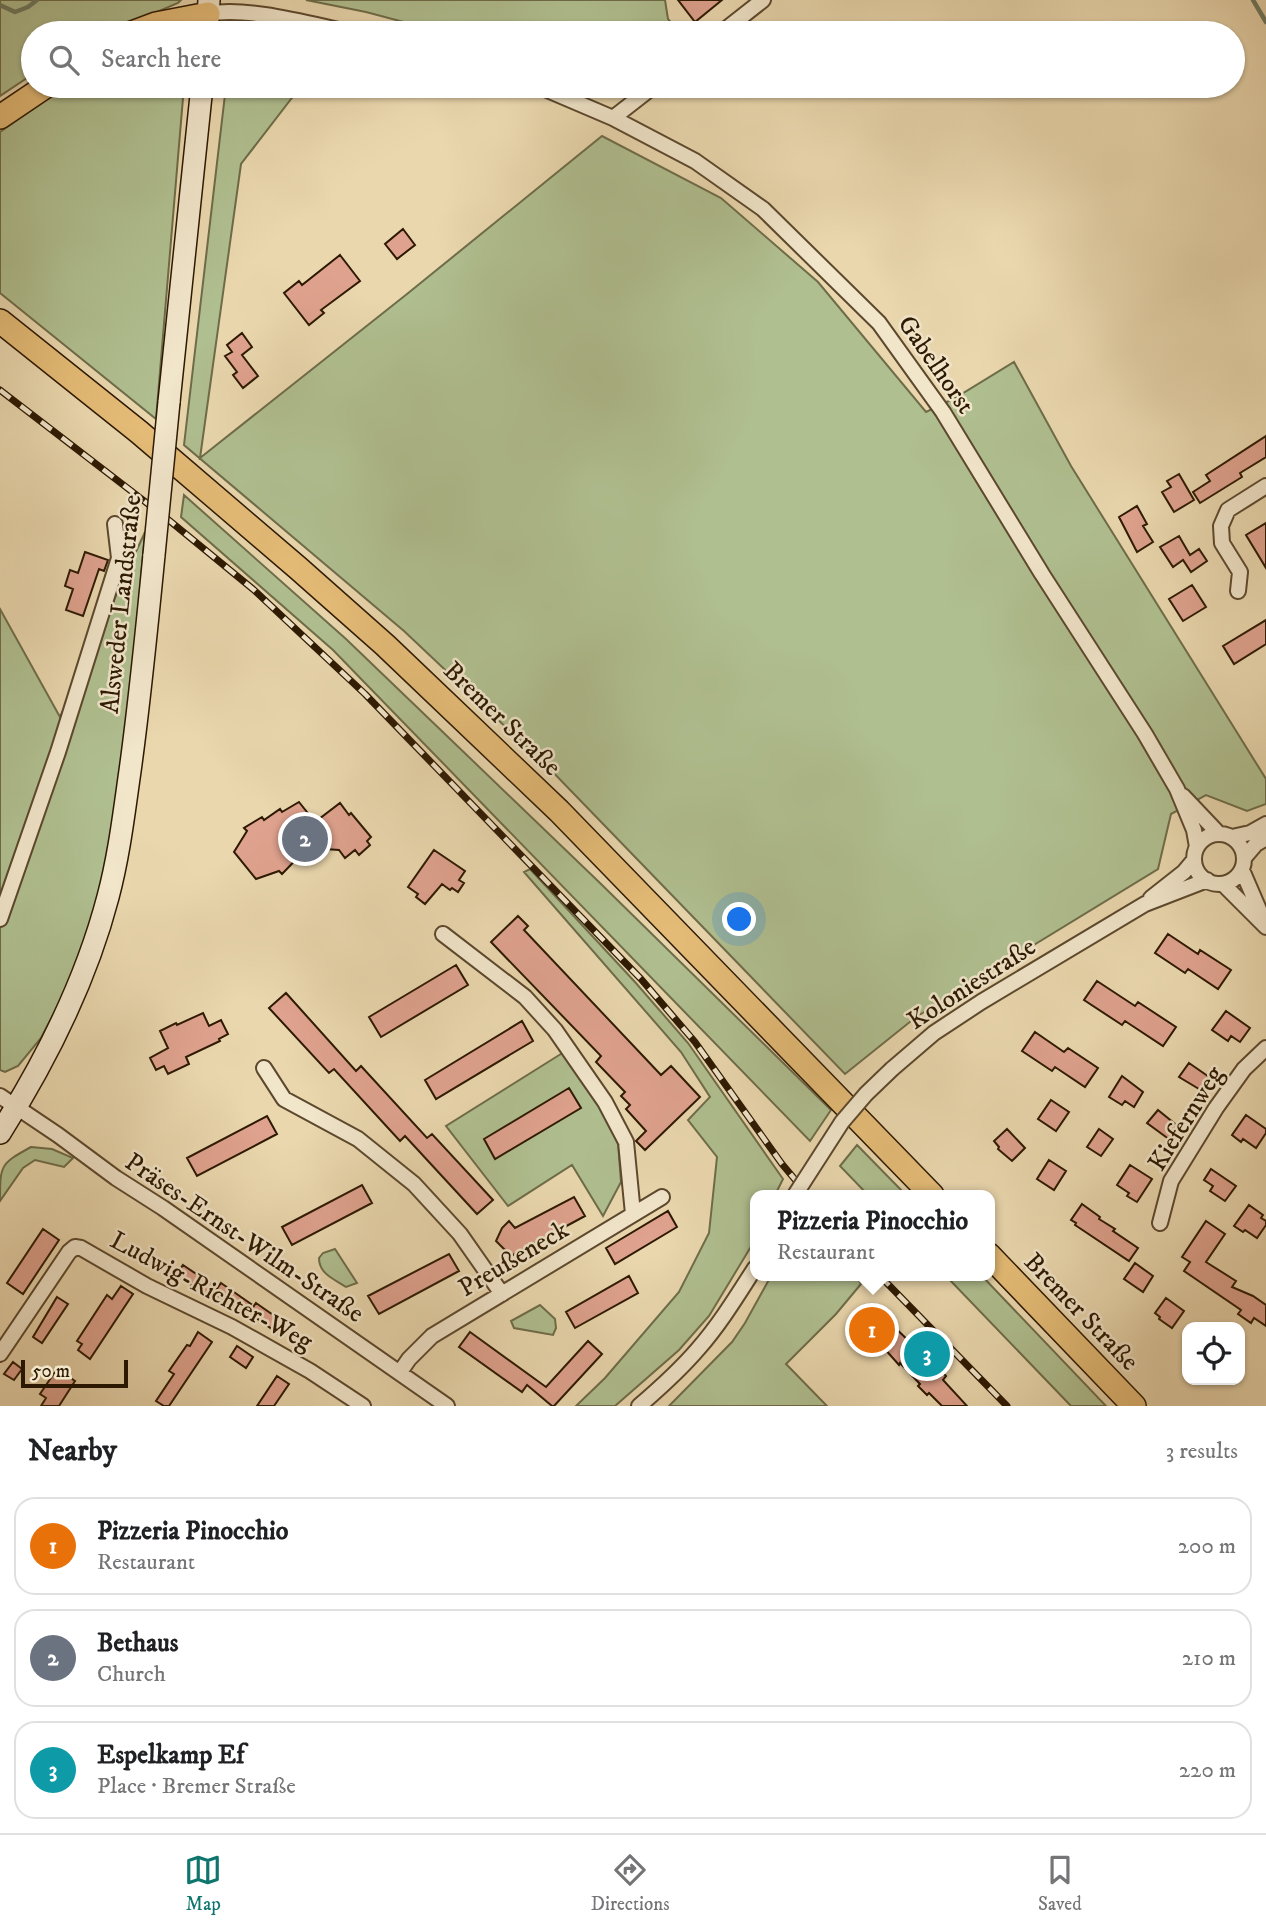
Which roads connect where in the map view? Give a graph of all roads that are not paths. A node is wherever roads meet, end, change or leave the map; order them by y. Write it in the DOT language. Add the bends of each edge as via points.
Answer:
graph roads {
  1 [pos="763,0"];
  2 [pos="208,16"];
  3 [pos="176,21"];
  4 [pos="293,21"];
  5 [pos="736,21"];
  6 [pos="21,93"];
  7 [pos="28,98"];
  8 [pos="201,98"];
  9 [pos="566,98"];
  10 [pos="639,98"];
  11 [pos="0,107"];
  12 [pos="0,117"];
  13 [pos="613,118"];
  14 [pos="0,320"];
  15 [pos="1266,486"];
  16 [pos="115,524"];
  17 [pos="1238,591"];
  18 [pos="1177,789"];
  19 [pos="1266,824"];
  20 [pos="1225,835"];
  21 [pos="1266,838"];
  22 [pos="1196,853"];
  23 [pos="1243,864"];
  24 [pos="1207,880"];
  25 [pos="1223,884"];
  26 [pos="1145,904"];
  27 [pos="0,919"];
  28 [pos="1266,926"];
  29 [pos="443,934"];
  30 [pos="1266,1048"];
  31 [pos="264,1068"];
  32 [pos="8,1102"];
  33 [pos="0,1133"];
  34 [pos="798,1190"];
  35 [pos="927,1190"];
  36 [pos="663,1197"];
  37 [pos="633,1214"];
  38 [pos="1160,1223"];
  39 [pos="995,1261"];
  40 [pos="750,1276"];
  41 [pos="502,1294"];
  42 [pos="0,1353"];
  43 [pos="400,1372"];
  44 [pos="363,1406"];
  45 [pos="447,1406"];
  46 [pos="639,1406"];
  47 [pos="1134,1406"];
  1 -- 5 [label="street"];
  2 -- 3 [label="main road"];
  2 -- 4 [label="street" via="224,11"];
  6 -- 11 [label="main road"];
  7 -- 12 [label="main road"];
  8 -- 32 [label="main road, Alsweder Landstraße, bridge" via="139,707 122,827 108,897 79,986 37,1072"];
  9 -- 13 [label="street, Gabelhorst"];
  10 -- 13 [label="street"];
  13 -- 18 [label="street, Gabelhorst" via="695,161 763,209 879,323 943,412"];
  14 -- 35 [label="main road, Bremer Straße" via="139,432 395,654 559,811"];
  15 -- 17 [label="street" via="1228,510 1221,526 1222,543 1240,572"];
  16 -- 27 [label="street" via="119,558"];
  18 -- 20 [label="street, Gabelhorst"];
  18 -- 22 [label="street, Gabelhorst" via="1194,830"];
  19 -- 20 [label="street" via="1250,833"];
  20 -- 22 [label="street" via="1203,839"];
  20 -- 23 [label="street" via="1239,843"];
  21 -- 23 [label="street" via="1256,844"];
  22 -- 24 [label="street" via="1198,871"];
  22 -- 26 [label="street, Koloniestraße" via="1184,872"];
  23 -- 25 [label="street" via="1236,878"];
  23 -- 28 [label="street"];
  24 -- 25 [label="street"];
  24 -- 26 [label="street, Koloniestraße"];
  25 -- 28 [label="street"];
  26 -- 34 [label="street, Koloniestraße, bridge" via="934,1032 866,1094"];
  29 -- 37 [label="street" via="525,997 555,1030 605,1102 626,1142"];
  30 -- 38 [label="street, Kiefernweg" via="1216,1108 1171,1181"];
  31 -- 41 [label="street" via="284,1099 358,1139 414,1184 460,1234"];
  32 -- 33 [label="main road, Alsweder Landstraße"];
  32 -- 43 [label="street, Präses-Ernst-Wilm-Straße"];
  36 -- 37 [label="street, Preußeneck"];
  37 -- 41 [label="street, Preußeneck"];
  39 -- 47 [label="main road, Bremer Straße"];
  40 -- 46 [label="street" via="700,1347"];
  41 -- 43 [label="street, Preußeneck" via="432,1336"];
  42 -- 44 [label="street, Ludwig-Richter-Weg" via="75,1247 232,1327"];
  43 -- 45 [label="street, Präses-Ernst-Wilm-Straße"];
}
